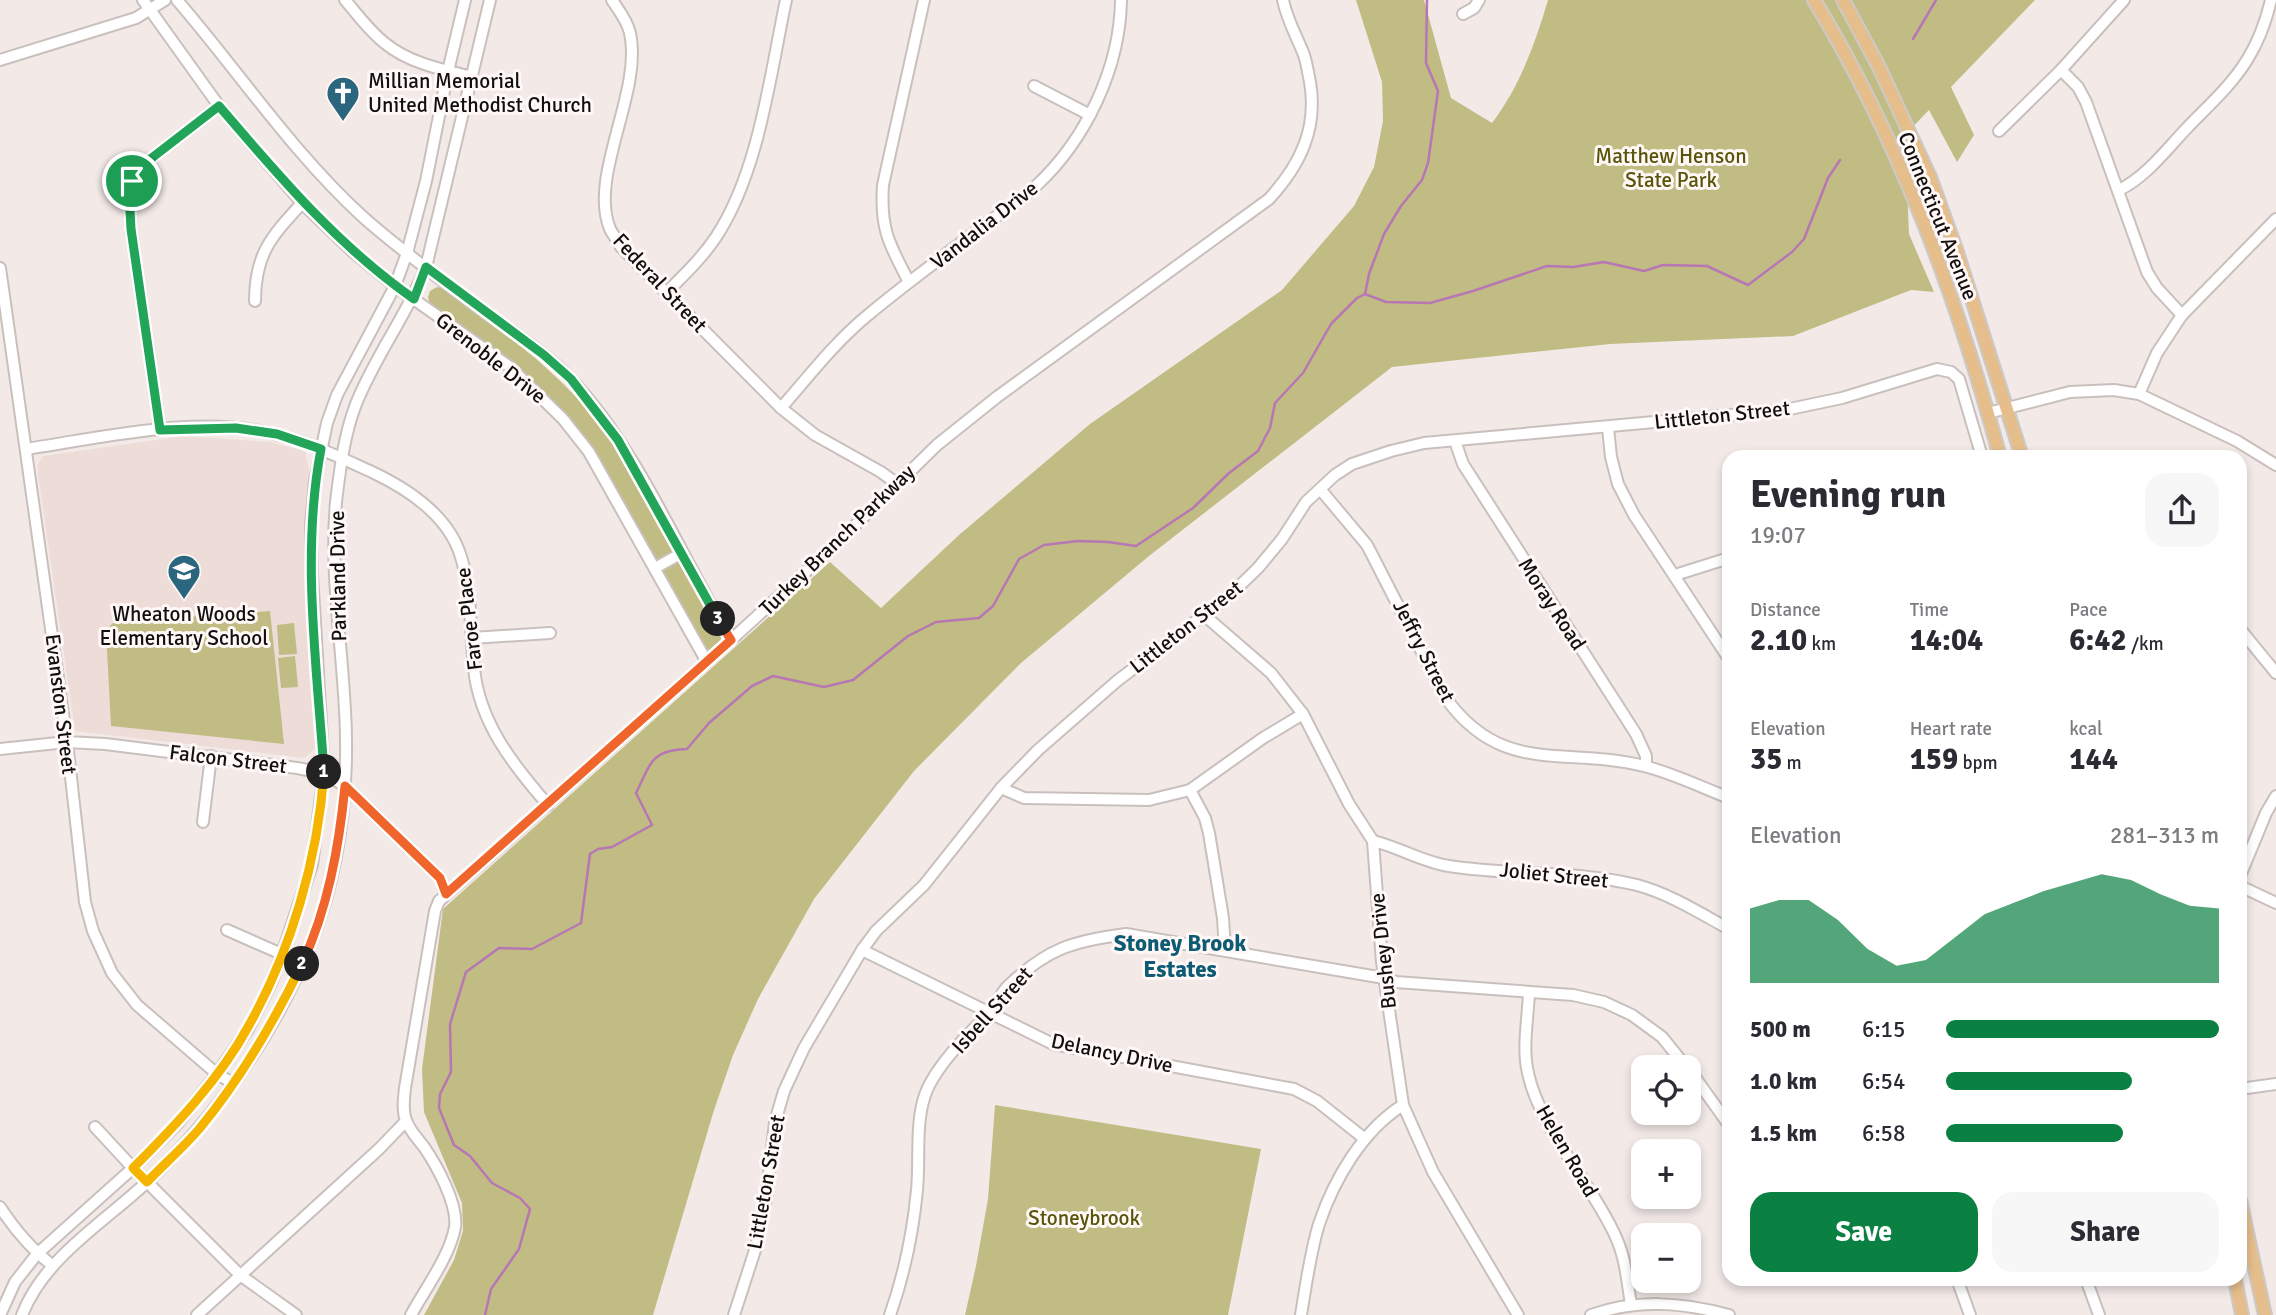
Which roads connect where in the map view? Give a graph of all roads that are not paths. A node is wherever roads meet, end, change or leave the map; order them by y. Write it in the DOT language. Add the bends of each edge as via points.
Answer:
graph roads {
  1 [pos="143,0"];
  2 [pos="165,0"];
  3 [pos="177,0"];
  4 [pos="345,0"];
  5 [pos="465,0"];
  6 [pos="490,0"];
  7 [pos="612,0"];
  8 [pos="786,0"];
  9 [pos="924,0"];
  10 [pos="1121,0"];
  11 [pos="1283,0"];
  12 [pos="1479,0"];
  13 [pos="1814,0"];
  14 [pos="2124,0"];
  15 [pos="2271,0"];
  16 [pos="1846,4"];
  17 [pos="149,11"];
  18 [pos="1463,14"];
  19 [pos="0,60"];
  20 [pos="2061,70"];
  21 [pos="448,71"];
  22 [pos="472,76"];
  23 [pos="1034,86"];
  24 [pos="219,106"];
  25 [pos="1090,115"];
  26 [pos="1999,131"];
  27 [pos="2119,190"];
  28 [pos="302,202"];
  29 [pos="2276,219"];
  30 [pos="407,253"];
  31 [pos="426,267"];
  32 [pos="0,268"];
  33 [pos="909,282"];
  34 [pos="395,286"];
  35 [pos="666,293"];
  36 [pos="414,299"];
  37 [pos="255,301"];
  38 [pos="2182,315"];
  39 [pos="2138,394"];
  40 [pos="781,408"];
  41 [pos="2007,409"];
  42 [pos="1988,413"];
  43 [pos="1608,428"];
  44 [pos="160,430"];
  45 [pos="1455,442"];
  46 [pos="26,449"];
  47 [pos="321,449"];
  48 [pos="1980,450"];
  49 [pos="1998,450"];
  50 [pos="2020,450"];
  51 [pos="342,458"];
  52 [pos="2276,465"];
  53 [pos="896,483"];
  54 [pos="1320,489"];
  55 [pos="682,553"];
  56 [pos="1722,560"];
  57 [pos="655,568"];
  58 [pos="1675,575"];
  59 [pos="1204,615"];
  60 [pos="550,633"];
  61 [pos="472,638"];
  62 [pos="2247,638"];
  63 [pos="731,640"];
  64 [pos="1722,648"];
  65 [pos="706,662"];
  66 [pos="2276,673"];
  67 [pos="1303,715"];
  68 [pos="67,742"];
  69 [pos="0,749"];
  70 [pos="211,756"];
  71 [pos="1646,766"];
  72 [pos="324,773"];
  73 [pos="345,786"];
  74 [pos="1002,788"];
  75 [pos="1190,790"];
  76 [pos="1722,795"];
  77 [pos="2276,796"];
  78 [pos="548,805"];
  79 [pos="203,822"];
  80 [pos="1373,841"];
  81 [pos="2247,859"];
  82 [pos="2247,889"];
  83 [pos="446,894"];
  84 [pos="2276,903"];
  85 [pos="1722,925"];
  86 [pos="227,930"];
  87 [pos="862,950"];
  88 [pos="1225,950"];
  89 [pos="282,954"];
  90 [pos="302,963"];
  91 [pos="1384,978"];
  92 [pos="1530,993"];
  93 [pos="990,1014"];
  94 [pos="1677,1055"];
  95 [pos="217,1074"];
  96 [pos="233,1083"];
  97 [pos="2276,1084"];
  98 [pos="1701,1086"];
  99 [pos="2247,1088"];
  100 [pos="1403,1105"];
  101 [pos="1722,1115"];
  102 [pos="406,1121"];
  103 [pos="96,1127"];
  104 [pos="1365,1139"];
  105 [pos="133,1168"];
  106 [pos="147,1182"];
  107 [pos="0,1207"];
  108 [pos="2247,1231"];
  109 [pos="37,1254"];
  110 [pos="53,1266"];
  111 [pos="240,1275"];
  112 [pos="1960,1286"];
  113 [pos="2089,1286"];
  114 [pos="2236,1286"];
  115 [pos="1631,1304"];
  116 [pos="0,1315"];
  117 [pos="22,1315"];
  118 [pos="197,1315"];
  119 [pos="296,1315"];
  120 [pos="411,1315"];
  121 [pos="734,1315"];
  122 [pos="890,1315"];
  123 [pos="1301,1315"];
  124 [pos="1518,1315"];
  125 [pos="1591,1315"];
  126 [pos="1728,1315"];
  127 [pos="1970,1315"];
  128 [pos="2099,1315"];
  129 [pos="2242,1315"];
  130 [pos="2265,1315"];
  1 -- 17 [label="street, Grenoble Drive"];
  2 -- 17 [label="street"];
  3 -- 30 [label="street, Grenoble Drive" via="318,171"];
  4 -- 21 [label="street" via="388,46"];
  5 -- 21 [label="street, Parkland Drive"];
  6 -- 22 [label="street, Parkland Drive"];
  7 -- 35 [label="street, Federal Street" via="625,19 632,51 605,191 607,216 621,247"];
  8 -- 35 [label="street" via="745,178 716,237"];
  9 -- 33 [label="street" via="881,211 889,245"];
  10 -- 25 [label="street, Vandalia Drive" via="1117,40"];
  11 -- 53 [label="street, Turkey Branch Parkway" via="1306,58 1312,113 1300,160 1287,180 1269,199 998,397"];
  12 -- 18 [label="street"];
  13 -- 42 [label="main road, Connecticut Avenue" via="1926,225"];
  14 -- 20 [label="street"];
  15 -- 27 [label="street" via="2265,25 2235,78 2142,174"];
  16 -- 41 [label="main road, Connecticut Avenue" via="1930,177"];
  17 -- 19 [label="street"];
  17 -- 24 [label="street, Grenoble Drive"];
  20 -- 26 [label="street"];
  20 -- 27 [label="street" via="2086,102"];
  21 -- 22 [label="street"];
  21 -- 30 [label="street, Parkland Drive"];
  22 -- 31 [label="street, Parkland Drive"];
  23 -- 25 [label="street"];
  24 -- 28 [label="street, Grenoble Drive"];
  24 -- 44 [label="street" via="140,167 129,193"];
  25 -- 33 [label="street, Vandalia Drive" via="1064,156 1037,186"];
  27 -- 38 [label="street" via="2147,272"];
  28 -- 34 [label="street, Grenoble Drive"];
  28 -- 37 [label="street" via="261,254"];
  29 -- 38 [label="street" via="2270,234"];
  30 -- 31 [label="street, Grenoble Drive"];
  30 -- 34 [label="street, Parkland Drive"];
  31 -- 36 [label="street, Parkland Drive"];
  31 -- 55 [label="street, Grenoble Drive" via="571,379 618,440"];
  32 -- 46 [label="street, Evanston Street"];
  33 -- 40 [label="street, Vandalia Drive" via="833,348"];
  34 -- 36 [label="street, Grenoble Drive"];
  34 -- 47 [label="street, Parkland Drive" via="337,395"];
  35 -- 40 [label="street, Federal Street"];
  36 -- 51 [label="street, Parkland Drive" via="371,370 346,433"];
  36 -- 57 [label="street, Grenoble Drive" via="510,367 564,419 589,452"];
  38 -- 39 [label="street"];
  39 -- 41 [label="street" via="2089,389"];
  39 -- 52 [label="street" via="2237,440"];
  40 -- 53 [label="street, Federal Street" via="815,435"];
  41 -- 42 [label="street"];
  41 -- 50 [label="main road, Connecticut Avenue"];
  42 -- 49 [label="main road, Connecticut Avenue"];
  43 -- 45 [label="street, Littleton Street"];
  43 -- 48 [label="street, Littleton Street" via="1785,410 1942,369 1959,379"];
  43 -- 58 [label="street" via="1618,484"];
  44 -- 46 [label="street, Faroe Place"];
  44 -- 47 [label="street, Faroe Place" via="236,428 277,434"];
  45 -- 54 [label="street, Littleton Street" via="1424,443 1352,464"];
  45 -- 71 [label="street, Moray Road" via="1463,464 1636,734"];
  46 -- 68 [label="street, Evanston Street"];
  47 -- 51 [label="street, Faroe Place"];
  47 -- 72 [label="street, Parkland Drive" via="311,524"];
  51 -- 61 [label="street, Faroe Place" via="394,483 431,510 449,532 465,570"];
  51 -- 73 [label="street, Parkland Drive" via="334,550"];
  53 -- 63 [label="street, Turkey Branch Parkway"];
  54 -- 59 [label="street, Littleton Street" via="1258,568"];
  54 -- 71 [label="street, Jeffry Street" via="1367,545 1445,697 1476,731 1516,751"];
  55 -- 57 [label="street"];
  55 -- 63 [label="street, Grenoble Drive"];
  56 -- 58 [label="street"];
  57 -- 65 [label="street, Grenoble Drive"];
  58 -- 64 [label="street"];
  59 -- 67 [label="street, Bushey Drive" via="1271,673"];
  59 -- 74 [label="street, Littleton Street" via="1082,710"];
  60 -- 61 [label="street"];
  61 -- 78 [label="street, Faroe Place" via="474,670 489,723 504,751"];
  62 -- 66 [label="street"];
  63 -- 65 [label="street, Turkey Branch Parkway"];
  65 -- 78 [label="street, Turkey Branch Parkway"];
  67 -- 75 [label="street"];
  67 -- 80 [label="street, Bushey Drive"];
  68 -- 69 [label="street, Falcon Street"];
  68 -- 70 [label="street, Falcon Street"];
  68 -- 95 [label="street, Evanston Street" via="85,902 100,951 137,1005"];
  70 -- 72 [label="street, Falcon Street"];
  70 -- 79 [label="street"];
  71 -- 76 [label="street, Jeffry Street"];
  72 -- 73 [label="street, Falcon Street"];
  72 -- 89 [label="street, Parkland Drive" via="312,865"];
  73 -- 83 [label="street, Falcon Street" via="440,878"];
  73 -- 90 [label="street, Parkland Drive" via="340,838 326,897"];
  74 -- 75 [label="street" via="1024,798 1109,800 1149,800"];
  74 -- 87 [label="street, Littleton Street" via="924,885"];
  75 -- 88 [label="street" via="1209,833"];
  77 -- 81 [label="street"];
  78 -- 83 [label="street, Turkey Branch Parkway"];
  80 -- 85 [label="street, Joliet Street" via="1449,866 1590,876 1639,886 1676,899"];
  80 -- 91 [label="street, Bushey Drive"];
  82 -- 84 [label="street"];
  83 -- 102 [label="street, Turkey Branch Parkway" via="435,911 405,1088"];
  86 -- 89 [label="street"];
  87 -- 93 [label="street, Delancy Drive"];
  87 -- 121 [label="street, Littleton Street" via="783,1091 756,1247"];
  88 -- 91 [label="street, Isbell Street"];
  88 -- 93 [label="street, Isbell Street" via="1126,934 1084,940 1035,962 1005,989"];
  89 -- 90 [label="street"];
  89 -- 95 [label="street, Parkland Drive" via="248,1029"];
  90 -- 96 [label="street, Parkland Drive" via="268,1031"];
  91 -- 92 [label="street, Isbell Street"];
  91 -- 100 [label="street, Bushey Drive"];
  92 -- 94 [label="street, Isbell Street" via="1604,1002 1632,1015"];
  92 -- 115 [label="street, Helen Road" via="1526,1054 1531,1084 1611,1227 1628,1272"];
  93 -- 104 [label="street, Delancy Drive" via="1053,1044 1294,1089"];
  93 -- 122 [label="street, Isbell Street" via="940,1069 924,1096 917,1191 902,1278"];
  95 -- 96 [label="street, Evanston Street"];
  95 -- 105 [label="street, Parkland Drive" via="178,1123"];
  96 -- 106 [label="street, Parkland Drive" via="199,1129"];
  97 -- 99 [label="street"];
  98 -- 101 [label="street, Isbell Street"];
  100 -- 104 [label="street"];
  100 -- 124 [label="street, Bushey Drive" via="1433,1172"];
  102 -- 111 [label="street"];
  102 -- 120 [label="street" via="447,1192 455,1225 449,1246"];
  103 -- 105 [label="street"];
  104 -- 123 [label="street" via="1339,1179 1319,1224"];
  105 -- 106 [label="street"];
  105 -- 109 [label="street, Parkland Drive"];
  106 -- 110 [label="street, Parkland Drive"];
  106 -- 111 [label="street"];
  107 -- 109 [label="street"];
  108 -- 130 [label="main road"];
  109 -- 110 [label="street"];
  109 -- 116 [label="street, Parkland Drive" via="15,1282"];
  110 -- 117 [label="street, Parkland Drive"];
  111 -- 118 [label="street"];
  111 -- 119 [label="street"];
  112 -- 127 [label="street"];
  113 -- 128 [label="street"];
  114 -- 129 [label="main road"];
  115 -- 125 [label="street"];
  115 -- 126 [label="street" via="1661,1303"];
}
